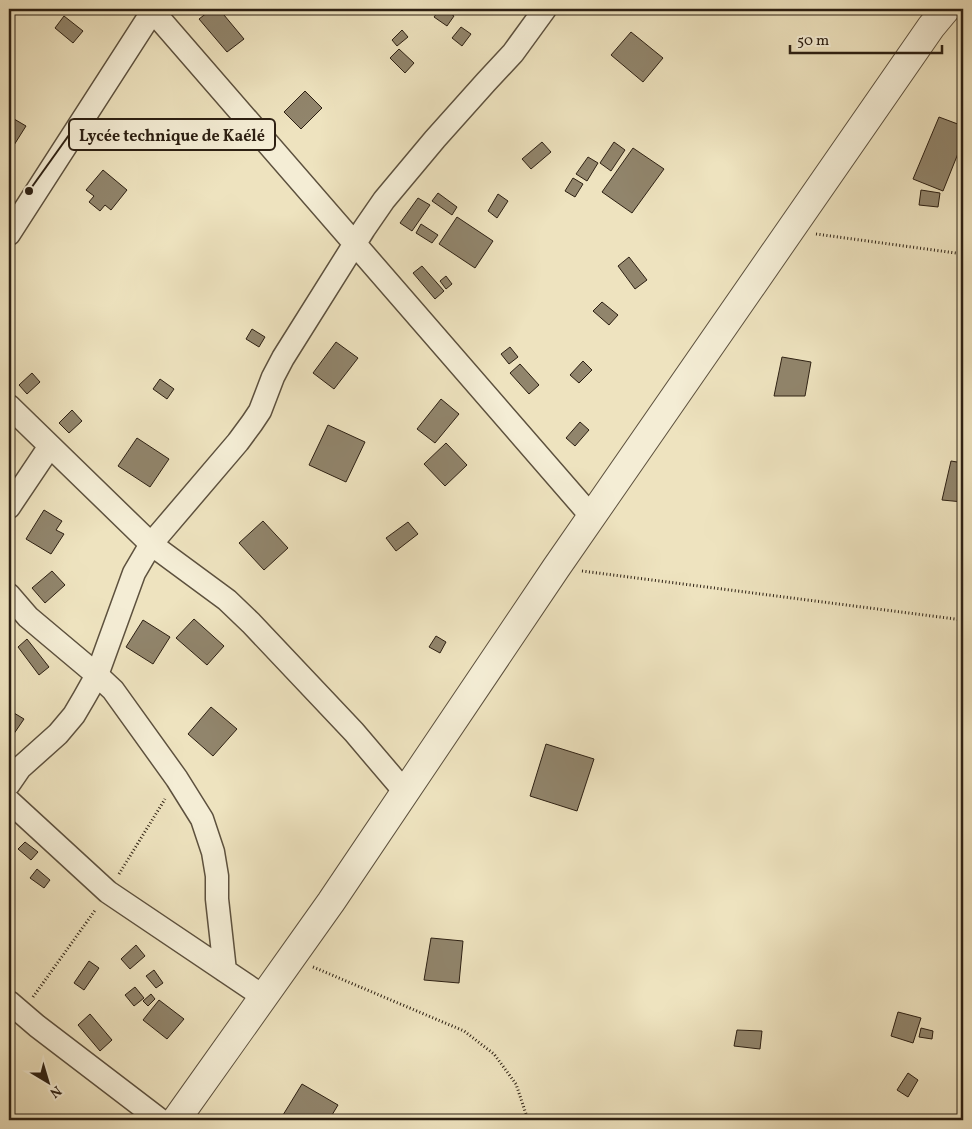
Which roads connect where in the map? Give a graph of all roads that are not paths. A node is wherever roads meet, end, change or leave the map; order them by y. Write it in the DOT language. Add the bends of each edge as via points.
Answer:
graph roads {
  1 [pos="153,9"];
  2 [pos="545,9"];
  3 [pos="946,9"];
  4 [pos="9,234"];
  5 [pos="355,243"];
  6 [pos="9,406"];
  7 [pos="50,446"];
  8 [pos="9,507"];
  9 [pos="592,517"];
  10 [pos="151,544"];
  11 [pos="9,595"];
  12 [pos="97,675"];
  13 [pos="9,784"];
  14 [pos="406,792"];
  15 [pos="9,801"];
  16 [pos="225,971"];
  17 [pos="264,997"];
  18 [pos="9,1002"];
  19 [pos="160,1120"];
  20 [pos="176,1120"];
  1 -- 4 [label="street"];
  1 -- 5 [label="street"];
  2 -- 5 [label="street" via="514,53 393,188"];
  3 -- 9 [label="street"];
  5 -- 9 [label="street"];
  5 -- 10 [label="street" via="283,358 252,424"];
  6 -- 7 [label="street"];
  7 -- 8 [label="street"];
  7 -- 10 [label="street"];
  9 -- 14 [label="street"];
  10 -- 12 [label="street" via="134,573"];
  10 -- 14 [label="street" via="239,612 354,732"];
  11 -- 12 [label="street" via="28,617"];
  12 -- 13 [label="street" via="74,715 20,768"];
  12 -- 16 [label="street" via="113,690 202,819 217,876"];
  14 -- 17 [label="street"];
  15 -- 16 [label="street" via="108,892"];
  16 -- 17 [label="street"];
  17 -- 20 [label="street"];
  18 -- 19 [label="street"];
}
